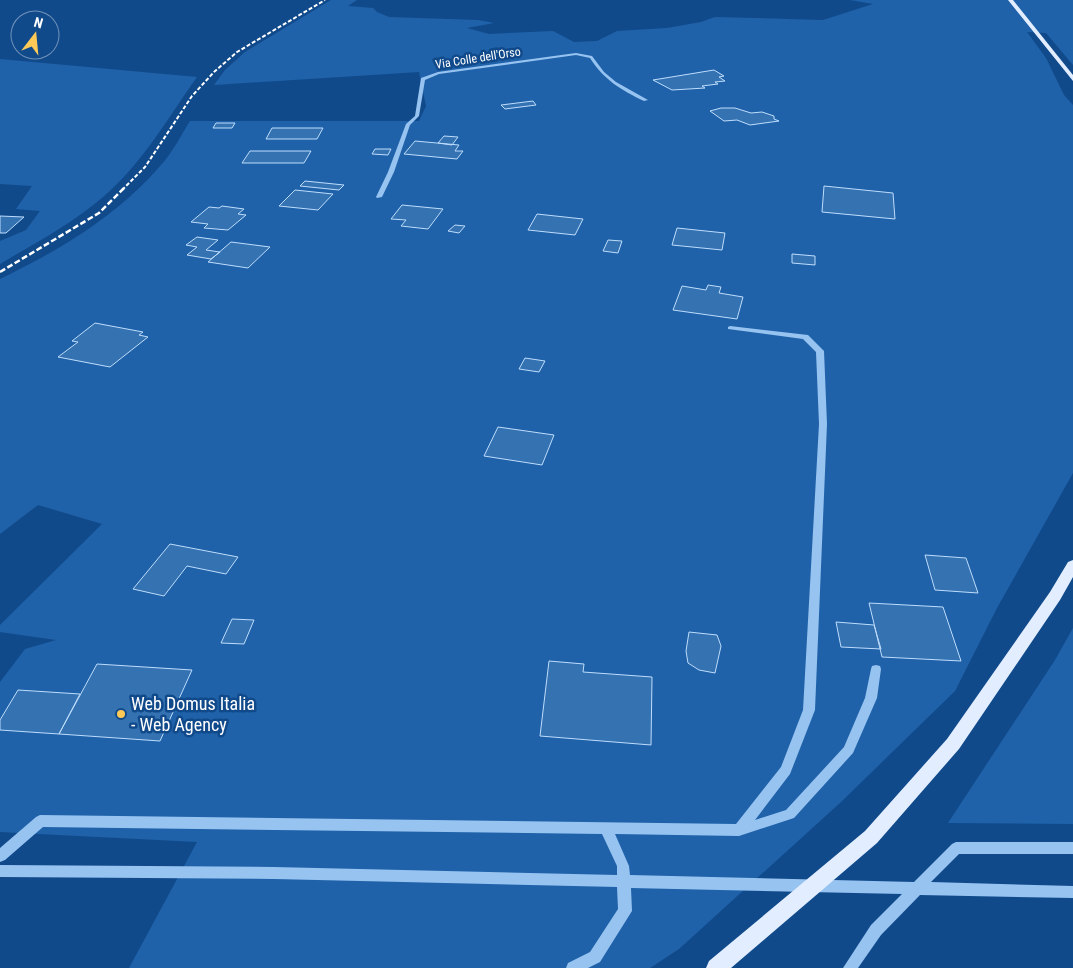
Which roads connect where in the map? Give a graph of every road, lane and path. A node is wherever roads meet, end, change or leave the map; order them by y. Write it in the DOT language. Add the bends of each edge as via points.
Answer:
graph roads {
  1 [pos="1010,0"];
  2 [pos="1073,79"];
  3 [pos="646,100"];
  4 [pos="379,197"];
  5 [pos="730,328"];
  6 [pos="1073,565"];
  7 [pos="876,669"];
  8 [pos="606,828"];
  9 [pos="739,830"];
  10 [pos="1073,848"];
  11 [pos="0,856"];
  12 [pos="0,871"];
  13 [pos="1073,892"];
  14 [pos="573,968"];
  15 [pos="716,968"];
  16 [pos="850,968"];
  1 -- 2 [label="main road"];
  3 -- 4 [label="street, Via Colle dell'Orso" via="614,85 599,71 591,57 576,54 438,73 423,79 417,116 408,124"];
  5 -- 9 [label="street" via="805,337 820,351 823,424 809,710 786,770"];
  6 -- 15 [label="main road" via="953,744 871,836"];
  7 -- 9 [label="street" via="871,698 850,750 790,814"];
  8 -- 9 [label="street"];
  8 -- 11 [label="street" via="40,821"];
  8 -- 14 [label="street" via="623,866 625,911 595,957"];
  10 -- 16 [label="street" via="956,848 876,930"];
  12 -- 13 [label="street" via="274,873"];
}
